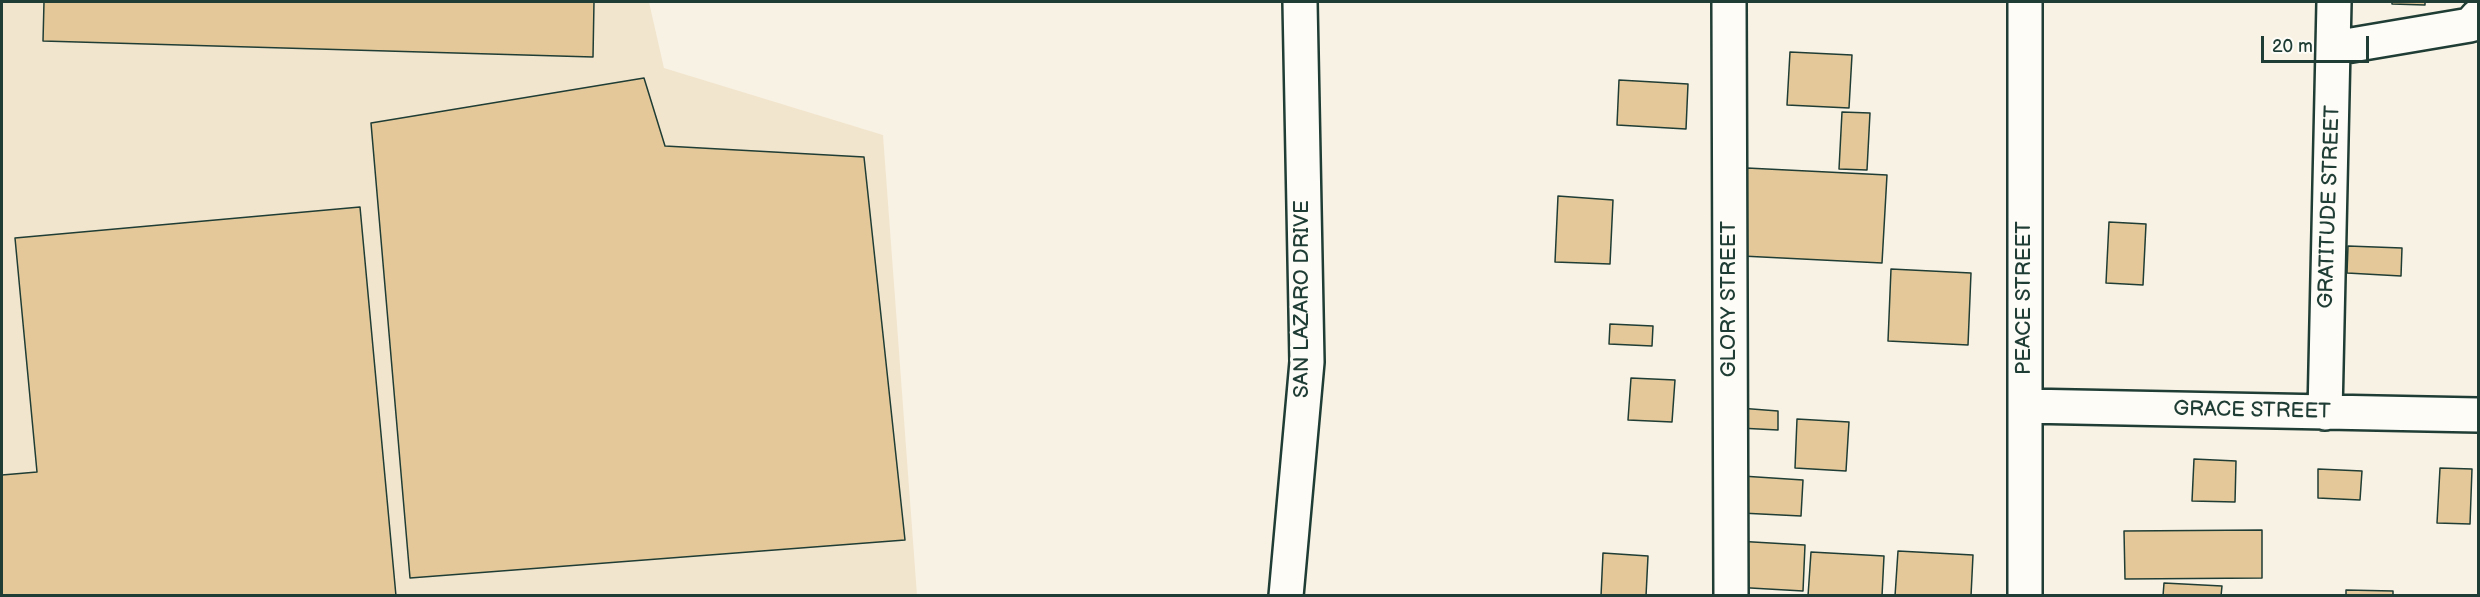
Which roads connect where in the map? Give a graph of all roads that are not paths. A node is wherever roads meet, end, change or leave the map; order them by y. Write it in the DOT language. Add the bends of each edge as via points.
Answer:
graph roads {
  1 [pos="1300,2"];
  2 [pos="1729,2"];
  3 [pos="2025,2"];
  4 [pos="2334,2"];
  5 [pos="2478,16"];
  6 [pos="2334,48"];
  7 [pos="2025,406"];
  8 [pos="2325,413"];
  9 [pos="2478,415"];
  10 [pos="1286,596"];
  11 [pos="1731,596"];
  12 [pos="2025,596"];
  1 -- 10 [label="street, SAN LAZARO DRIVE" via="1307,362"];
  2 -- 11 [label="street, GLORY STREET"];
  3 -- 7 [label="street, PEACE STREET"];
  4 -- 6 [label="street, GRATITUDE STREET"];
  5 -- 6 [label="street" via="2470,25"];
  6 -- 8 [label="street, GRATITUDE STREET"];
  7 -- 8 [label="street, GRACE STREET"];
  7 -- 12 [label="street, PEACE STREET"];
  8 -- 9 [label="street, GRACE STREET"];
}
